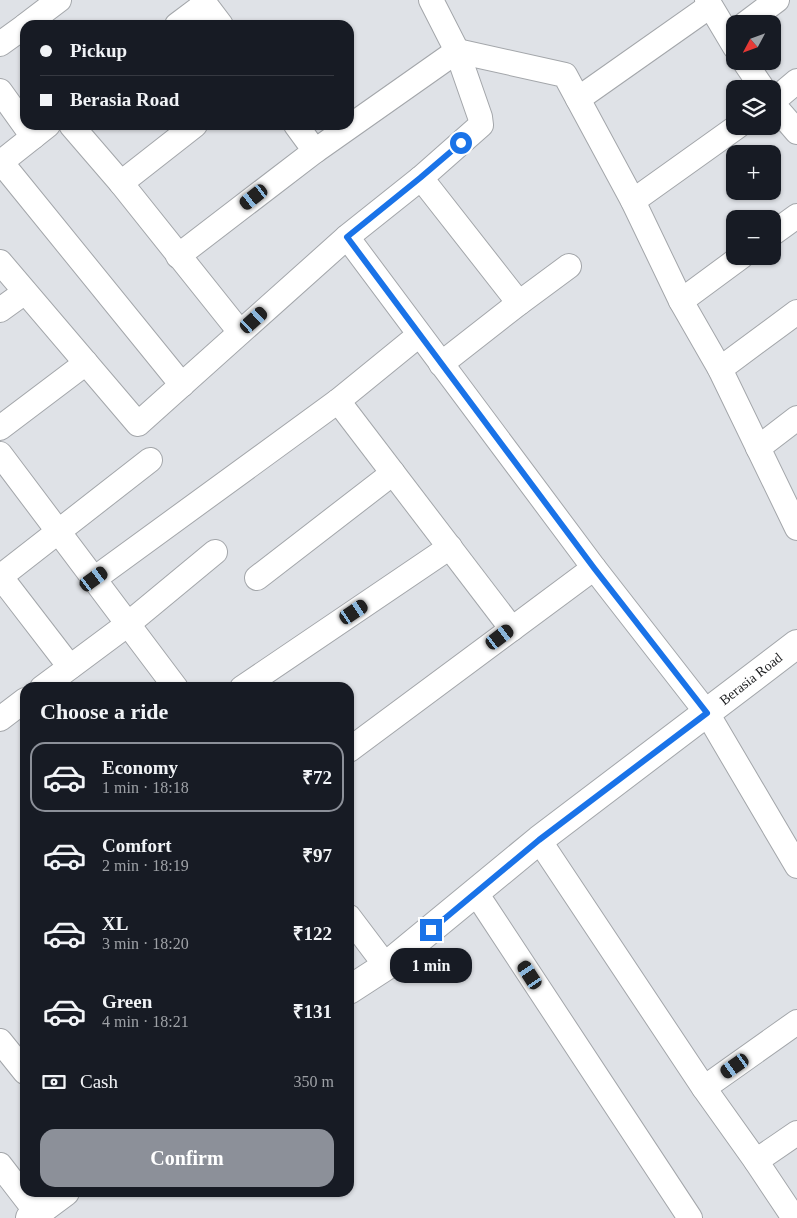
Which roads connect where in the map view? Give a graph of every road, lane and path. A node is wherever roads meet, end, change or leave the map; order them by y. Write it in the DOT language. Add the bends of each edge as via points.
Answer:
graph roads {
  1 [pos="431,0"];
  2 [pos="777,0"];
  3 [pos="51,2"];
  4 [pos="203,2"];
  5 [pos="708,3"];
  6 [pos="759,15"];
  7 [pos="31,20"];
  8 [pos="183,20"];
  9 [pos="217,20"];
  10 [pos="726,24"];
  11 [pos="20,29"];
  12 [pos="0,44"];
  13 [pos="457,51"];
  14 [pos="797,82"];
  15 [pos="0,91"];
  16 [pos="781,95"];
  17 [pos="578,99"];
  18 [pos="20,111"];
  19 [pos="781,113"];
  20 [pos="354,124"];
  21 [pos="75,130"];
  22 [pos="189,130"];
  23 [pos="300,130"];
  24 [pos="345,130"];
  25 [pos="40,131"];
  26 [pos="797,132"];
  27 [pos="726,135"];
  28 [pos="315,151"];
  29 [pos="1,163"];
  30 [pos="420,178"];
  31 [pos="121,183"];
  32 [pos="633,201"];
  33 [pos="797,216"];
  34 [pos="781,228"];
  35 [pos="347,237"];
  36 [pos="178,256"];
  37 [pos="0,262"];
  38 [pos="730,265"];
  39 [pos="569,266"];
  40 [pos="25,292"];
  41 [pos="681,301"];
  42 [pos="519,303"];
  43 [pos="0,310"];
  44 [pos="797,312"];
  45 [pos="240,332"];
  46 [pos="419,335"];
  47 [pos="86,363"];
  48 [pos="441,364"];
  49 [pos="720,369"];
  50 [pos="182,385"];
  51 [pos="338,401"];
  52 [pos="797,418"];
  53 [pos="0,428"];
  54 [pos="758,448"];
  55 [pos="0,454"];
  56 [pos="150,460"];
  57 [pos="393,473"];
  58 [pos="797,528"];
  59 [pos="58,531"];
  60 [pos="450,547"];
  61 [pos="215,552"];
  62 [pos="594,568"];
  63 [pos="0,577"];
  64 [pos="258,578"];
  65 [pos="94,579"];
  66 [pos="128,624"];
  67 [pos="512,628"];
  68 [pos="797,644"];
  69 [pos="70,667"];
  70 [pos="50,682"];
  71 [pos="172,682"];
  72 [pos="251,682"];
  73 [pos="20,704"];
  74 [pos="707,713"];
  75 [pos="0,719"];
  76 [pos="354,746"];
  77 [pos="539,840"];
  78 [pos="797,866"];
  79 [pos="476,893"];
  80 [pos="354,924"];
  81 [pos="386,966"];
  82 [pos="354,987"];
  83 [pos="797,1022"];
  84 [pos="0,1041"];
  85 [pos="20,1066"];
  86 [pos="704,1088"];
  87 [pos="797,1133"];
  88 [pos="756,1161"];
  89 [pos="0,1164"];
  90 [pos="20,1195"];
  91 [pos="21,1197"];
  92 [pos="58,1197"];
  93 [pos="33,1215"];
  94 [pos="690,1218"];
  95 [pos="794,1218"];
  1 -- 13 [label="street"];
  2 -- 6 [label="street"];
  3 -- 7 [label="street"];
  4 -- 8 [label="street"];
  4 -- 9 [label="street"];
  5 -- 10 [label="street"];
  5 -- 17 [label="street"];
  11 -- 12 [label="street"];
  13 -- 17 [label="street" via="565,75"];
  13 -- 20 [label="street"];
  13 -- 30 [label="street" via="481,124"];
  14 -- 16 [label="street"];
  15 -- 18 [label="street"];
  17 -- 32 [label="street"];
  19 -- 26 [label="street"];
  21 -- 31 [label="street"];
  22 -- 31 [label="street"];
  23 -- 28 [label="street"];
  24 -- 28 [label="street"];
  25 -- 29 [label="street"];
  27 -- 32 [label="street"];
  28 -- 36 [label="street"];
  29 -- 50 [label="street"];
  30 -- 35 [label="street"];
  30 -- 42 [label="street"];
  31 -- 36 [label="street"];
  32 -- 41 [label="street"];
  33 -- 34 [label="street"];
  35 -- 45 [label="street"];
  35 -- 46 [label="street"];
  36 -- 45 [label="street"];
  37 -- 40 [label="street"];
  38 -- 41 [label="street"];
  39 -- 42 [label="street"];
  40 -- 43 [label="street"];
  40 -- 47 [label="street"];
  41 -- 49 [label="street"];
  42 -- 48 [label="street"];
  44 -- 49 [label="street"];
  45 -- 50 [label="street"];
  46 -- 48 [label="street"];
  46 -- 51 [label="street"];
  47 -- 50 [label="street" via="138,424"];
  47 -- 53 [label="street"];
  48 -- 62 [label="street"];
  49 -- 54 [label="street"];
  51 -- 57 [label="street"];
  51 -- 65 [label="street"];
  52 -- 54 [label="street"];
  54 -- 58 [label="street"];
  55 -- 59 [label="street"];
  56 -- 59 [label="street"];
  57 -- 60 [label="street"];
  57 -- 64 [label="street"];
  59 -- 63 [label="street"];
  59 -- 65 [label="street"];
  60 -- 67 [label="street"];
  60 -- 72 [label="street"];
  61 -- 66 [label="street"];
  62 -- 67 [label="street"];
  62 -- 74 [label="street"];
  63 -- 69 [label="street"];
  65 -- 66 [label="street"];
  66 -- 69 [label="street"];
  66 -- 71 [label="street"];
  67 -- 76 [label="street"];
  68 -- 74 [label="main road, Berasia Road"];
  69 -- 70 [label="street"];
  73 -- 75 [label="street"];
  74 -- 77 [label="main road, Berasia Road"];
  74 -- 78 [label="street"];
  77 -- 79 [label="main road, Berasia Road"];
  77 -- 86 [label="street"];
  79 -- 81 [label="main road, Berasia Road"];
  79 -- 94 [label="street"];
  80 -- 81 [label="street"];
  81 -- 82 [label="main road, Berasia Road"];
  83 -- 86 [label="street"];
  84 -- 85 [label="street"];
  86 -- 88 [label="street"];
  87 -- 88 [label="street"];
  88 -- 95 [label="street"];
  89 -- 90 [label="street"];
  91 -- 93 [label="street"];
  92 -- 93 [label="main road"];
}
